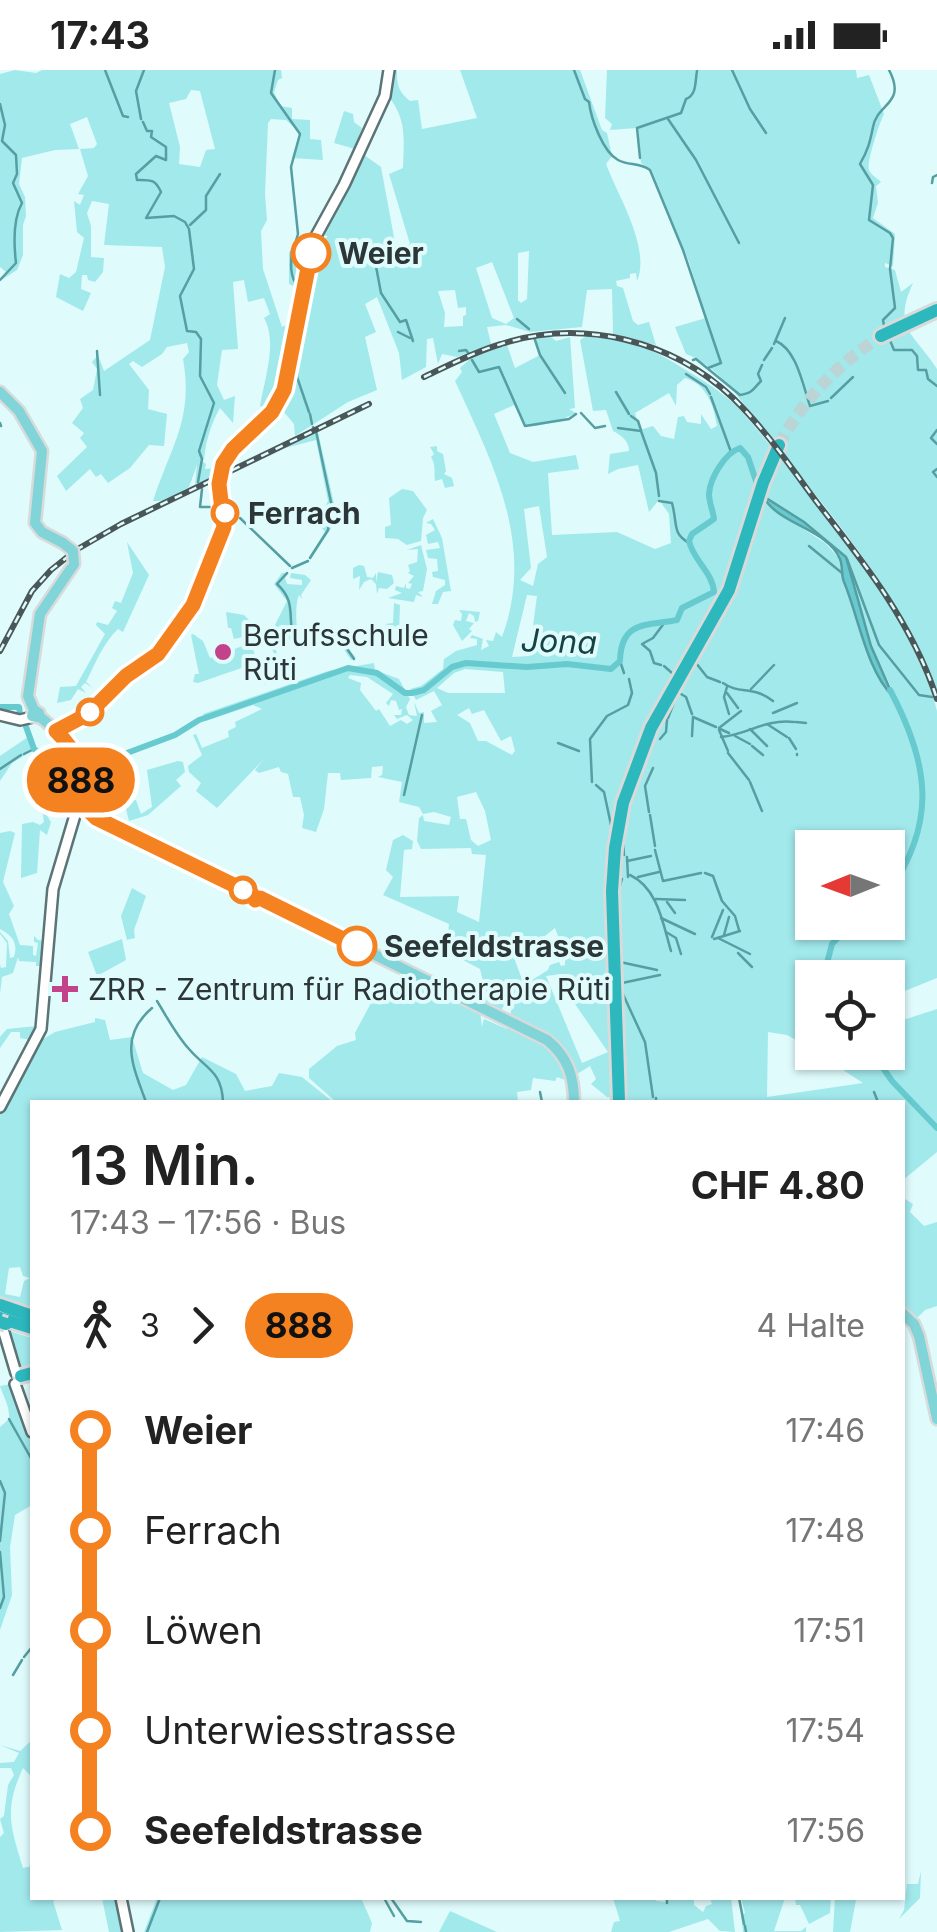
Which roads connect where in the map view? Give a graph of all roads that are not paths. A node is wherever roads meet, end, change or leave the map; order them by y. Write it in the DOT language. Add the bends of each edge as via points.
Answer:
graph roads {
  1 [pos="389,70"];
  2 [pos="937,310"];
  3 [pos="885,334"];
  4 [pos="0,392"];
  5 [pos="779,445"];
  6 [pos="34,714"];
  7 [pos="0,715"];
  8 [pos="56,731"];
  9 [pos="81,802"];
  10 [pos="573,1100"];
  11 [pos="618,1100"];
  12 [pos="1,1105"];
  13 [pos="0,1304"];
  14 [pos="30,1315"];
  15 [pos="905,1316"];
  16 [pos="13,1326"];
  17 [pos="22,1378"];
  18 [pos="937,1419"];
  19 [pos="30,1420"];
  20 [pos="121,1900"];
  21 [pos="128,1932"];
  1 -- 8 [label="main road" via="384,96 316,236 282,396 223,464 223,532 196,600 158,654"];
  2 -- 3 [label="highway"];
  4 -- 6 [label="main road, bridge" via="42,451 35,523 72,552 72,568 40,614 29,692"];
  5 -- 11 [label="highway" via="729,590 650,728 621,813 612,892"];
  6 -- 7 [label="main road"];
  6 -- 8 [label="main road"];
  8 -- 9 [label="main road" via="74,750"];
  9 -- 10 [label="main road" via="103,822 543,1038 561,1053 572,1076"];
  9 -- 12 [label="main road" via="55,881 40,1029"];
  13 -- 14 [label="highway"];
  15 -- 18 [label="main road" via="919,1336"];
  16 -- 17 [label="main road"];
  17 -- 19 [label="main road"];
  20 -- 21 [label="main road"];
}
